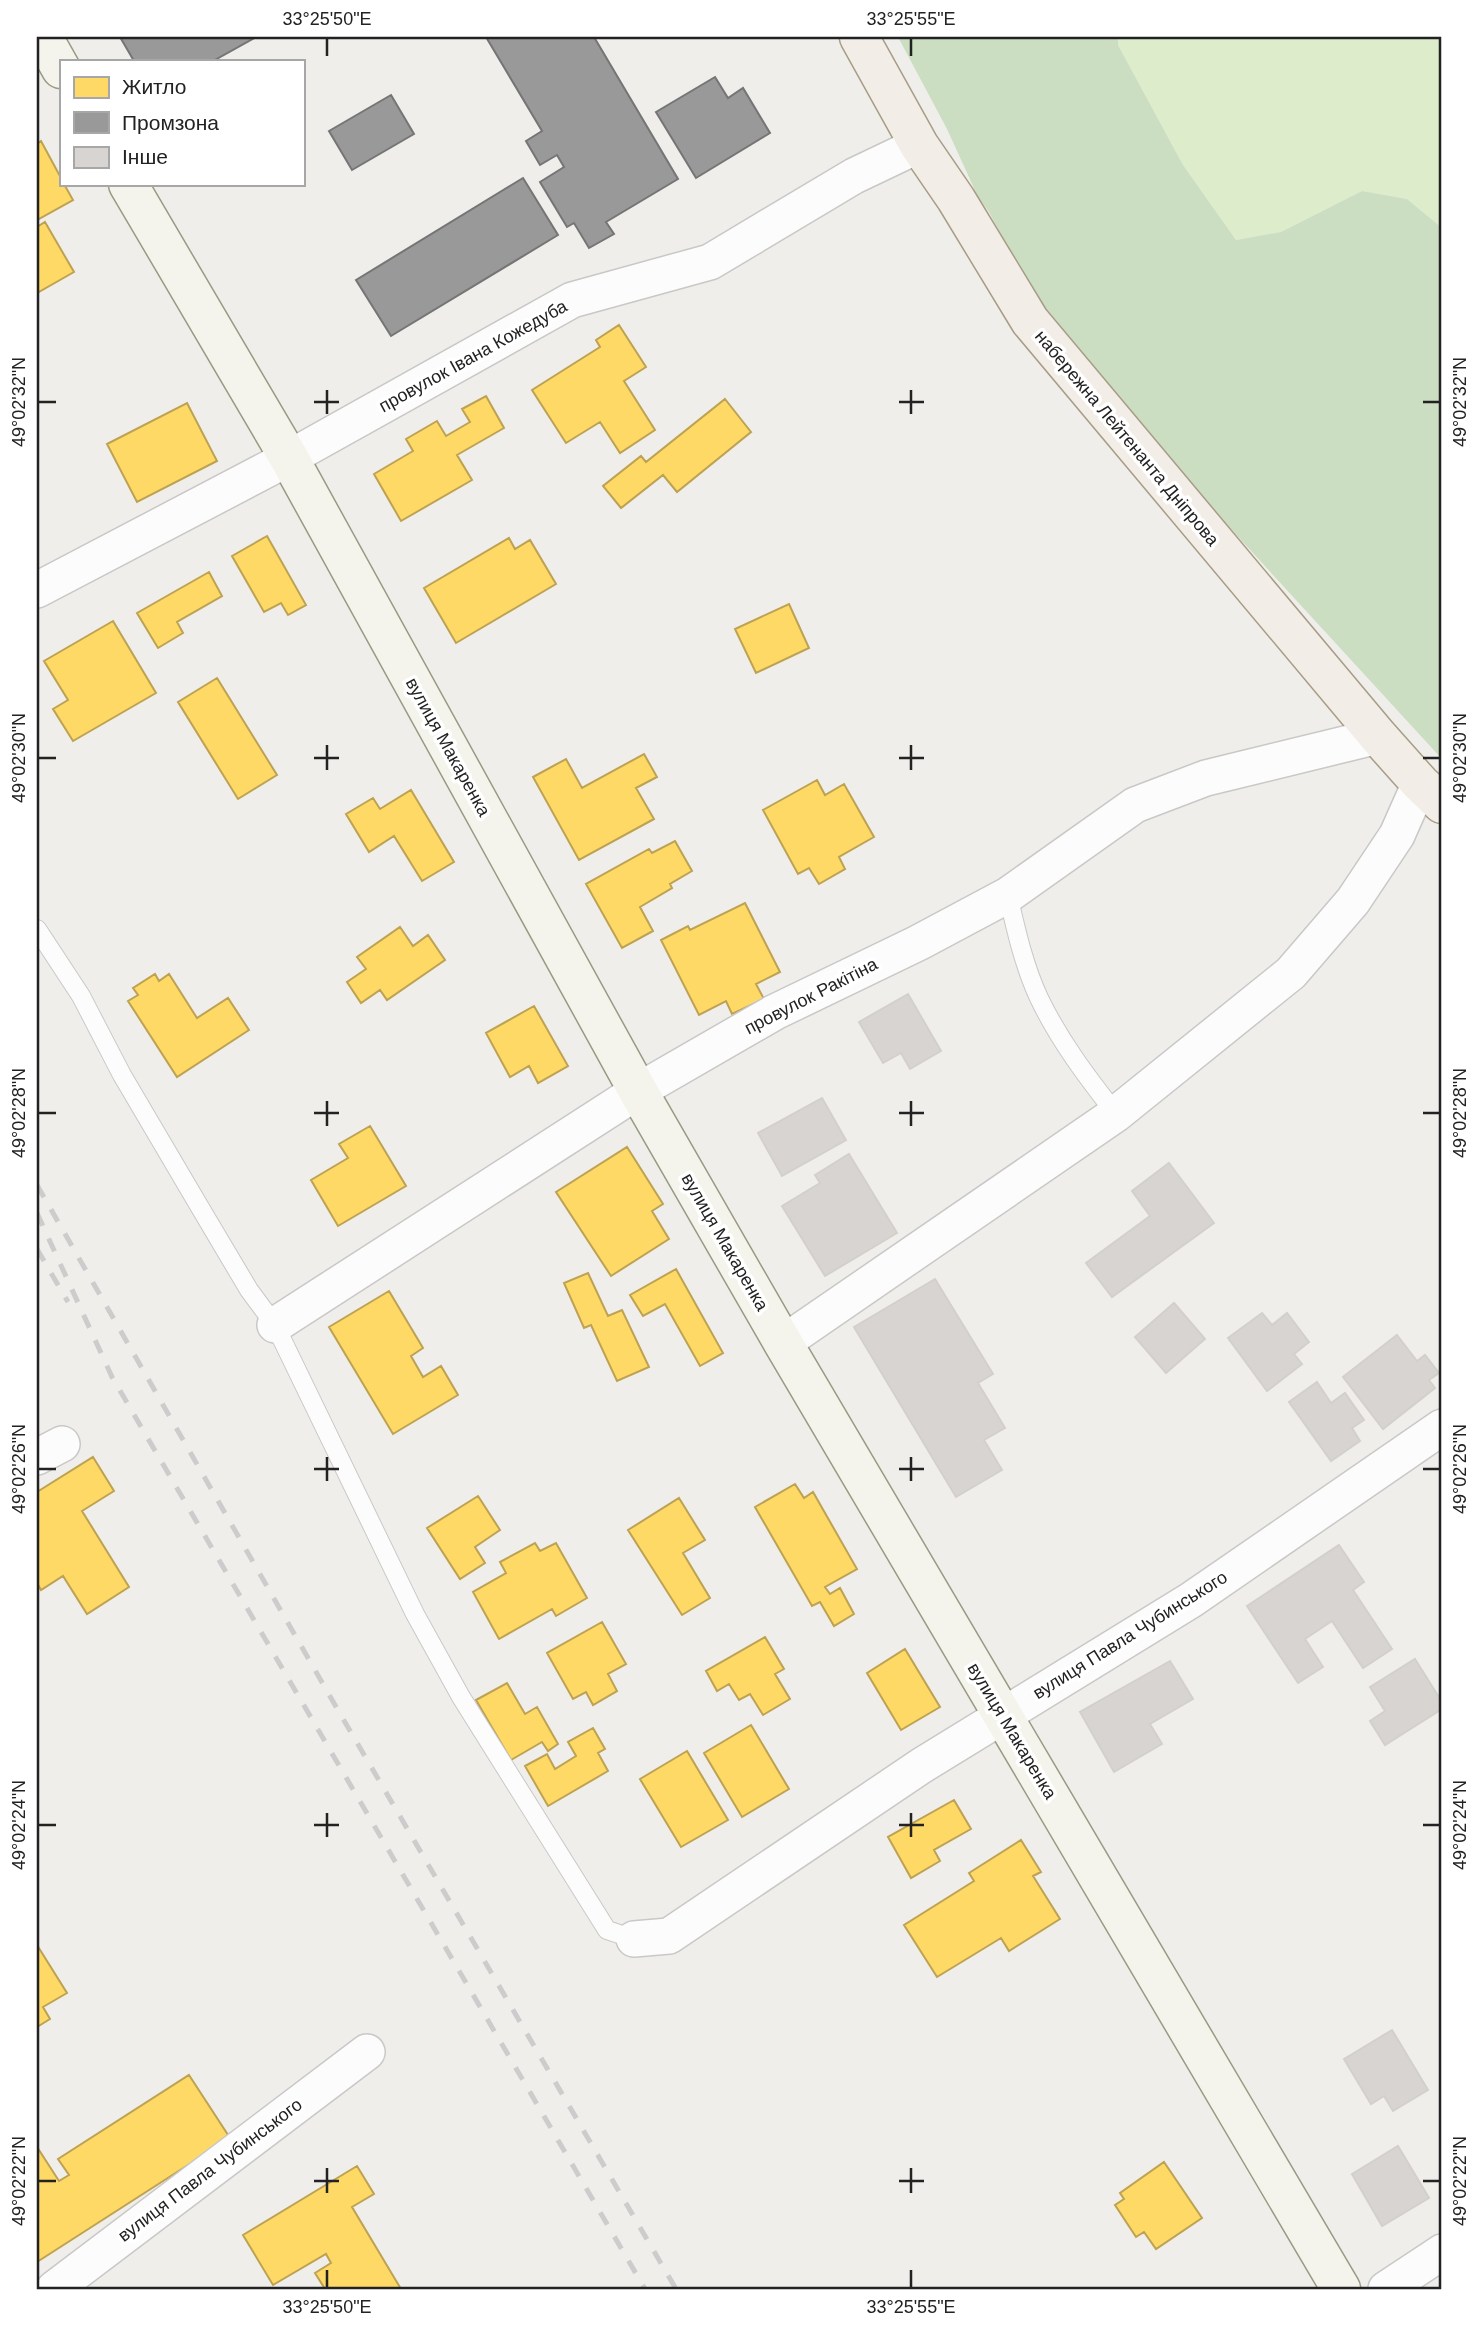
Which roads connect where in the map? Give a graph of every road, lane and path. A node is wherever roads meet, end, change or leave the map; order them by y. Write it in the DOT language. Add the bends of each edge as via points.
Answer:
graph roads {
  1 [pos="43,37"];
  2 [pos="859,37"];
  3 [pos="60,67"];
  4 [pos="919,145"];
  5 [pos="129,186"];
  6 [pos="289,458"];
  7 [pos="37,590"];
  8 [pos="1378,736"];
  9 [pos="1431,794"];
  10 [pos="1008,895"];
  11 [pos="37,929"];
  12 [pos="638,1091"];
  13 [pos="1116,1114"];
  14 [pos="275,1325"];
  15 [pos="783,1343"];
  16 [pos="1442,1427"];
  17 [pos="1002,1715"];
  18 [pos="634,1939"];
  19 [pos="366,2052"];
  20 [pos="1442,2252"];
  21 [pos="54,2289"];
  22 [pos="1341,2289"];
  23 [pos="1386,2289"];
  1 -- 3 [label="main road"];
  2 -- 4 [label="main road, набережна Лейтенанта Дніпрова"];
  4 -- 6 [label="street, провулок Івана Кожедуба" via="854,176 710,262 572,300"];
  4 -- 8 [label="main road, набережна Лейтенанта Дніпрова" via="1030,321"];
  5 -- 6 [label="main road, вулиця Макаренка"];
  6 -- 7 [label="street, провулок Івана Кожедуба"];
  6 -- 12 [label="main road, вулиця Макаренка"];
  8 -- 9 [label="main road, набережна Лейтенанта Дніпрова"];
  8 -- 10 [label="street, провулок Ракітіна" via="1206,778 1135,805"];
  9 -- 13 [label="street" via="1353,901 1292,973"];
  10 -- 12 [label="street, провулок Ракітіна" via="775,1012"];
  10 -- 13 [label="lane" via="1038,997 1075,1062"];
  11 -- 14 [label="lane" via="82,996 122,1075"];
  12 -- 14 [label="street, провулок Ракітіна"];
  12 -- 15 [label="main road, вулиця Макаренка"];
  13 -- 15 [label="street"];
  14 -- 18 [label="lane" via="415,1614 461,1698 607,1930"];
  15 -- 17 [label="main road, вулиця Макаренка"];
  16 -- 17 [label="street, вулиця Павла Чубинського" via="1191,1600"];
  17 -- 18 [label="street, вулиця Павла Чубинського" via="669,1936"];
  17 -- 22 [label="main road, вулиця Макаренка"];
  19 -- 21 [label="street, вулиця Павла Чубинського"];
  20 -- 23 [label="street"];
}
